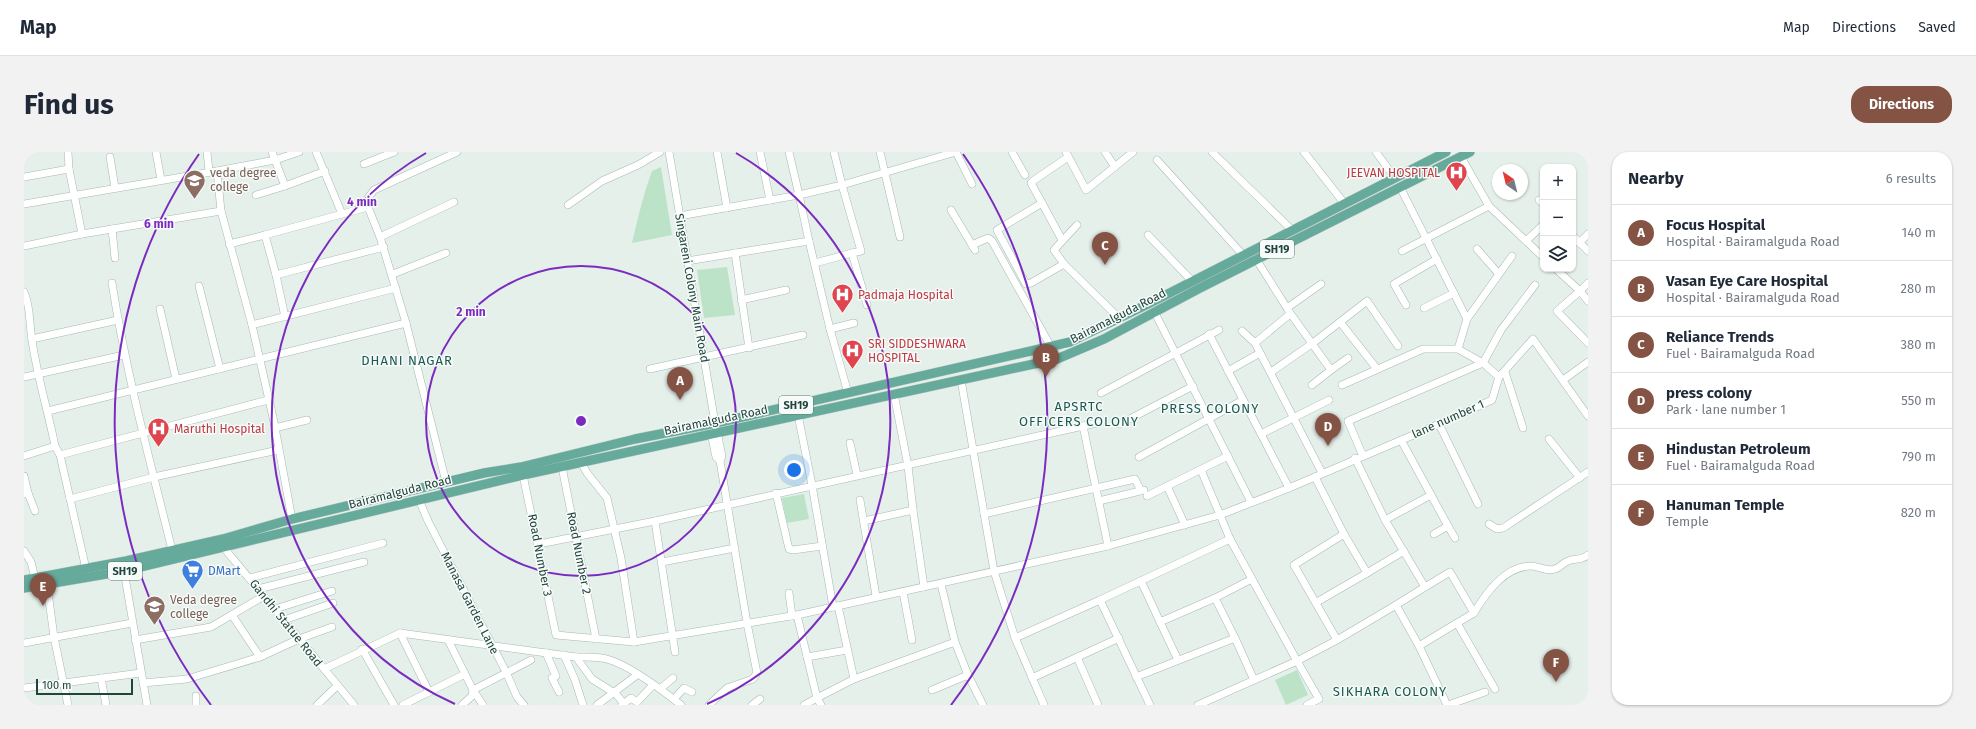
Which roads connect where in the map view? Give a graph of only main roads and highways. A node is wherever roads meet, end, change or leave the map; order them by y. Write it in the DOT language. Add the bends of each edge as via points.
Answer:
graph roads {
  1 [pos="1446,152"];
  2 [pos="1470,152"];
  3 [pos="1425,163"];
  4 [pos="1429,173"];
  5 [pos="1066,343"];
  6 [pos="1070,354"];
  7 [pos="714,430"];
  8 [pos="224,544"];
  9 [pos="24,580"];
  10 [pos="24,588"];
  1 -- 3 [label="main road, Bairamalguda Road / SH19"];
  2 -- 4 [label="main road, Bairamalguda Road / SH19"];
  3 -- 4 [label="main road"];
  3 -- 5 [label="main road, Bairamalguda Road / SH19"];
  4 -- 6 [label="main road, Bairamalguda Road / SH19"];
  5 -- 6 [label="main road"];
  5 -- 7 [label="main road, Bairamalguda Road / SH19" via="848,393"];
  6 -- 7 [label="main road, Bairamalguda Road / SH19" via="798,415"];
  7 -- 8 [label="main road, Bairamalguda Road / SH19"];
  7 -- 8 [label="main road, Bairamalguda Road / SH19" via="446,482 292,519"];
  8 -- 9 [label="main road, Bairamalguda Road / SH19" via="172,550"];
  8 -- 10 [label="main road, Bairamalguda Road / SH19" via="124,571"];
}
